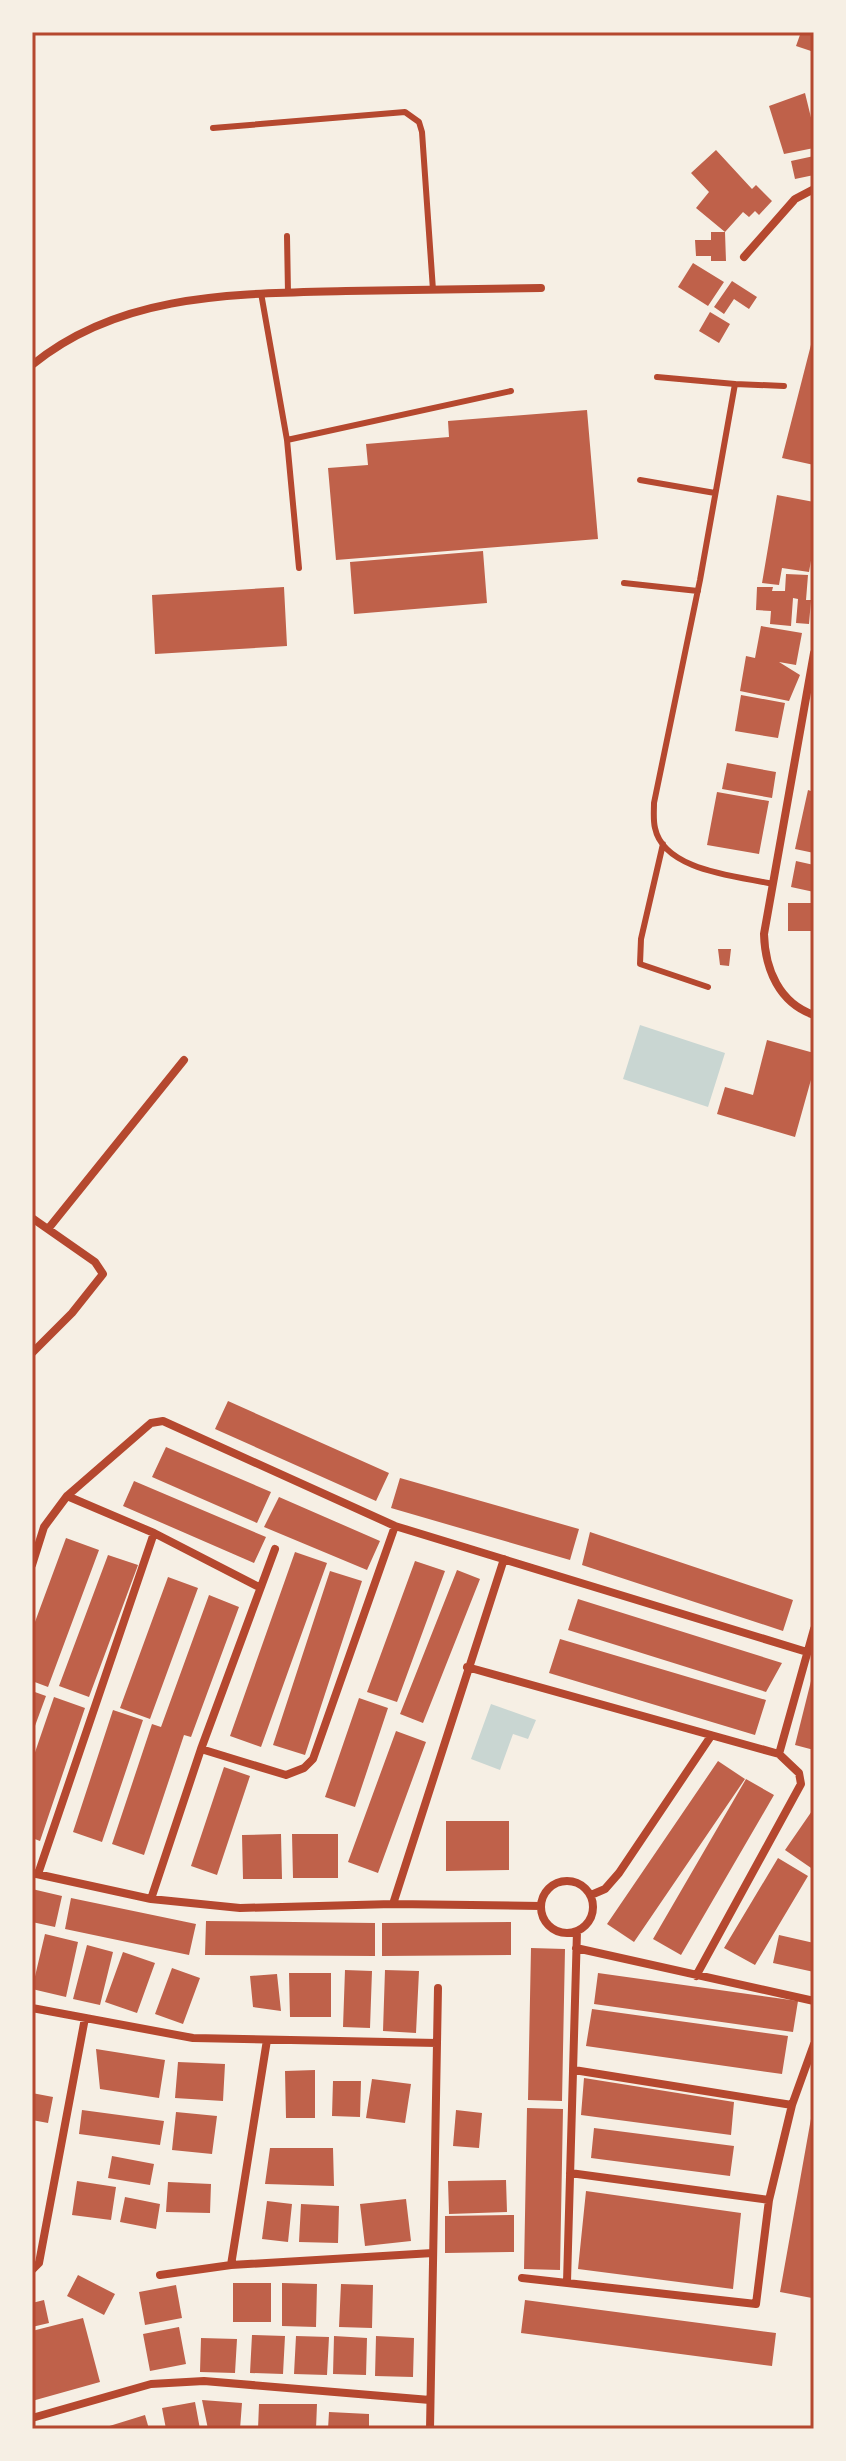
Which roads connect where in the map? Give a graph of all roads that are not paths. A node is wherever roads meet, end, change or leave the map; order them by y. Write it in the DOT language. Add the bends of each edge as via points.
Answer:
graph roads {
  1 [pos="213,128"];
  2 [pos="814,189"];
  3 [pos="287,236"];
  4 [pos="744,257"];
  5 [pos="541,288"];
  6 [pos="433,290"];
  7 [pos="261,293"];
  8 [pos="288,293"];
  9 [pos="32,365"];
  10 [pos="657,377"];
  11 [pos="735,384"];
  12 [pos="784,386"];
  13 [pos="511,391"];
  14 [pos="287,440"];
  15 [pos="640,480"];
  16 [pos="715,493"];
  17 [pos="299,568"];
  18 [pos="624,583"];
  19 [pos="698,591"];
  20 [pos="814,653"];
  21 [pos="810,693"];
  22 [pos="663,844"];
  23 [pos="773,884"];
  24 [pos="708,987"];
  25 [pos="814,1015"];
  26 [pos="184,1060"];
  27 [pos="32,1218"];
  28 [pos="48,1229"];
  29 [pos="32,1353"];
  30 [pos="67,1496"];
  31 [pos="395,1526"];
  32 [pos="154,1533"];
  33 [pos="275,1549"];
  34 [pos="504,1559"];
  35 [pos="32,1565"];
  36 [pos="259,1587"];
  37 [pos="814,1629"];
  38 [pos="807,1652"];
  39 [pos="467,1667"];
  40 [pos="711,1736"];
  41 [pos="201,1749"];
  42 [pos="779,1754"];
  43 [pos="35,1874"];
  44 [pos="591,1895"];
  45 [pos="151,1899"];
  46 [pos="393,1904"];
  47 [pos="541,1906"];
  48 [pos="577,1931"];
  49 [pos="576,1948"];
  50 [pos="696,1976"];
  51 [pos="438,1988"];
  52 [pos="814,2001"];
  53 [pos="32,2008"];
  54 [pos="85,2018"];
  55 [pos="267,2040"];
  56 [pos="437,2043"];
  57 [pos="814,2044"];
  58 [pos="574,2070"];
  59 [pos="792,2105"];
  60 [pos="570,2173"];
  61 [pos="769,2200"];
  62 [pos="433,2253"];
  63 [pos="231,2265"];
  64 [pos="32,2270"];
  65 [pos="160,2275"];
  66 [pos="522,2278"];
  67 [pos="567,2282"];
  68 [pos="430,2400"];
  69 [pos="32,2418"];
  70 [pos="430,2429"];
  1 -- 6 [label="lane" via="405,112 413,116 422,132"];
  2 -- 4 [label="street" via="795,199"];
  3 -- 8 [label="lane"];
  5 -- 6 [label="street"];
  6 -- 8 [label="street"];
  7 -- 8 [label="street"];
  7 -- 9 [label="street" via="179,300 107,319 56,345"];
  7 -- 14 [label="lane"];
  10 -- 11 [label="lane"];
  11 -- 12 [label="lane"];
  11 -- 16 [label="lane"];
  13 -- 14 [label="lane"];
  14 -- 17 [label="lane"];
  15 -- 16 [label="lane"];
  16 -- 19 [label="lane"];
  18 -- 19 [label="lane"];
  19 -- 22 [label="lane" via="654,803 655,829"];
  20 -- 21 [label="street"];
  21 -- 23 [label="street"];
  22 -- 23 [label="lane" via="688,864"];
  22 -- 24 [label="lane" via="640,964"];
  23 -- 25 [label="street" via="764,934 768,966 779,990"];
  26 -- 28 [label="street"];
  27 -- 28 [label="street"];
  28 -- 29 [label="street" via="95,1262 103,1274"];
  30 -- 31 [label="street" via="151,1423 163,1421"];
  30 -- 32 [label="street"];
  30 -- 35 [label="street" via="44,1527"];
  31 -- 34 [label="street"];
  31 -- 41 [label="street" via="313,1759 286,1775"];
  32 -- 36 [label="street"];
  32 -- 43 [label="street"];
  33 -- 36 [label="street"];
  34 -- 38 [label="street"];
  34 -- 39 [label="street"];
  36 -- 41 [label="street"];
  37 -- 38 [label="street"];
  38 -- 42 [label="street"];
  39 -- 40 [label="street"];
  39 -- 46 [label="street"];
  40 -- 42 [label="street"];
  40 -- 44 [label="street" via="619,1873"];
  41 -- 45 [label="street"];
  42 -- 50 [label="street" via="801,1776 801,1784"];
  43 -- 45 [label="street"];
  44 -- 47 [label="street" via="576,1883 557,1883"];
  44 -- 48 [label="street" via="592,1916"];
  45 -- 46 [label="street" via="240,1908"];
  46 -- 47 [label="street"];
  47 -- 48 [label="street" via="548,1925 566,1933"];
  48 -- 49 [label="street"];
  49 -- 50 [label="street"];
  49 -- 58 [label="street"];
  50 -- 52 [label="street"];
  51 -- 56 [label="street"];
  53 -- 54 [label="street"];
  54 -- 55 [label="street" via="193,2038"];
  54 -- 64 [label="street" via="39,2263"];
  55 -- 56 [label="street"];
  55 -- 63 [label="street"];
  56 -- 62 [label="street"];
  57 -- 59 [label="street"];
  58 -- 59 [label="street"];
  58 -- 60 [label="street"];
  59 -- 61 [label="street"];
  60 -- 61 [label="street"];
  60 -- 67 [label="street"];
  61 -- 67 [label="street" via="756,2304"];
  62 -- 63 [label="street"];
  62 -- 68 [label="street"];
  63 -- 65 [label="street"];
  66 -- 67 [label="street"];
  68 -- 69 [label="street" via="204,2381 151,2384"];
  68 -- 70 [label="street"];
}
